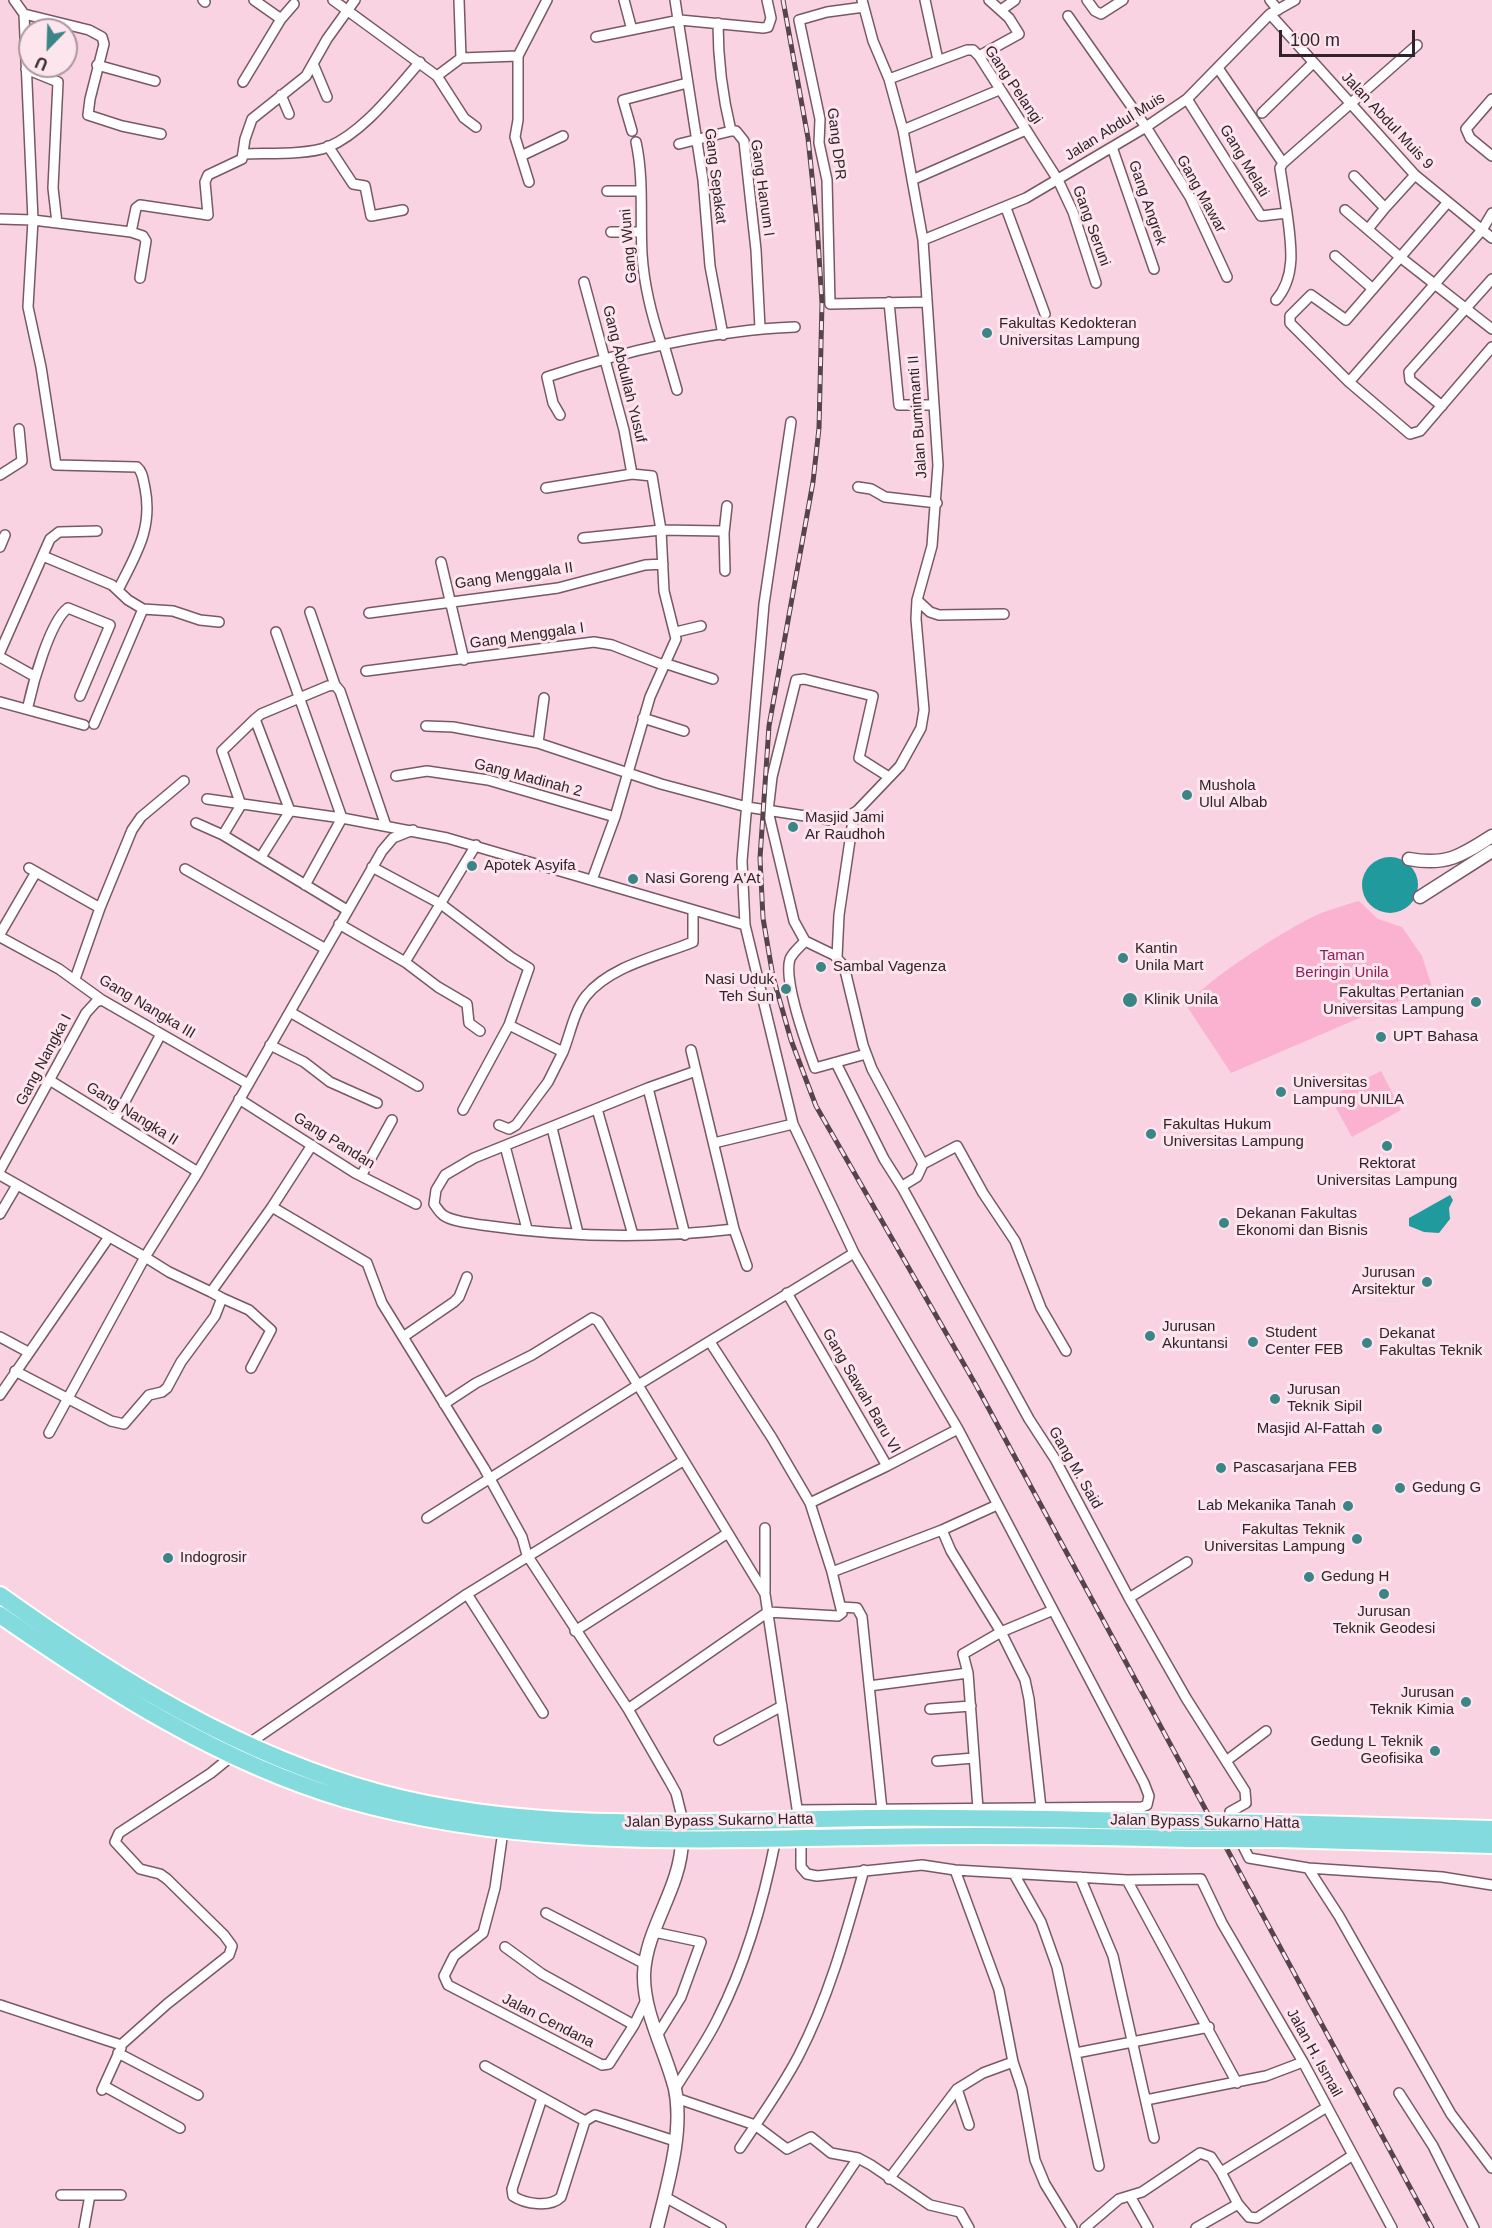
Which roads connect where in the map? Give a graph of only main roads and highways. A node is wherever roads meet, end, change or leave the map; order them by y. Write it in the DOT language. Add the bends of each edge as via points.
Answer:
graph roads {
  1 [pos="3,1607"];
  2 [pos="482,1820"];
  3 [pos="1492,1829"];
  4 [pos="1190,1830"];
  5 [pos="1277,1831"];
  6 [pos="1492,1845"];
  1 -- 2 [label="highway, Jalan Bypass Sukarno Hatta" via="181,1713 248,1744 332,1778"];
  1 -- 2 [label="highway, Jalan Bypass Sukarno Hatta" via="132,1702 233,1755 346,1799 416,1816"];
  2 -- 4 [label="highway, Jalan Bypass Sukarno Hatta" via="683,1821 798,1815 1003,1818"];
  2 -- 4 [label="highway, Jalan Bypass Sukarno Hatta" via="503,1831 682,1840"];
  3 -- 5 [label="highway, Jalan Bypass Sukarno Hatta"];
  4 -- 5 [label="highway, Jalan Bypass Sukarno Hatta, bridge"];
  5 -- 6 [label="highway, Jalan Bypass Sukarno Hatta"];
}
